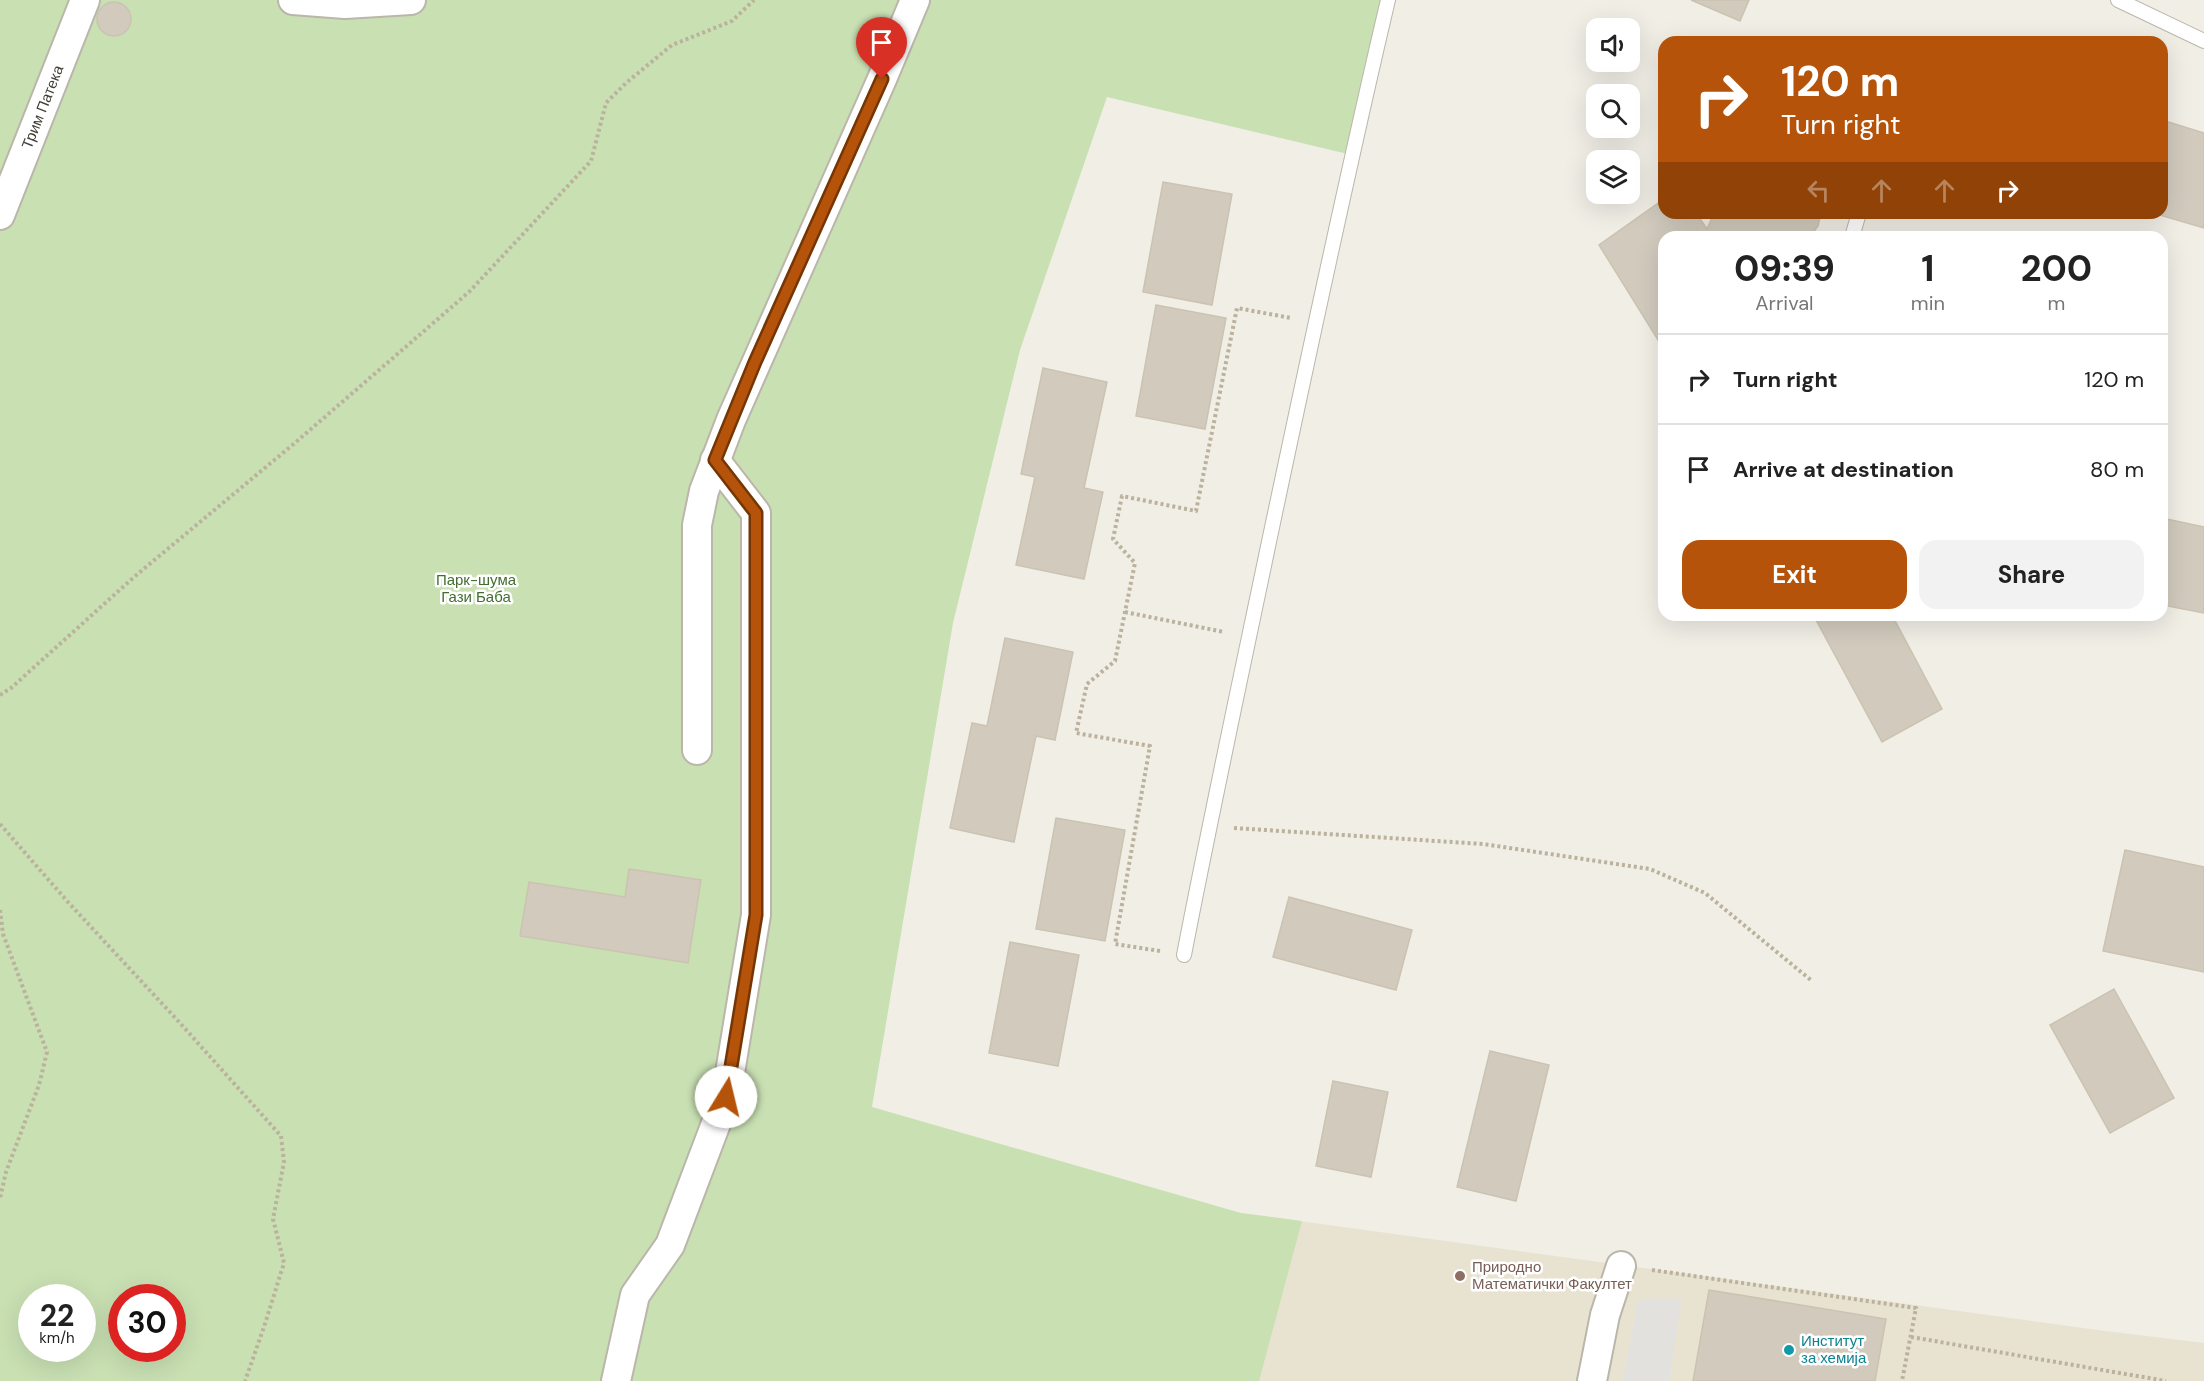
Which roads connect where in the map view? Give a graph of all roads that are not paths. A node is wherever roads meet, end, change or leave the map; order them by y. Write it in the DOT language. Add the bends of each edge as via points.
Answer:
graph roads {
  1 [pos="85,0"];
  2 [pos="293,0"];
  3 [pos="411,0"];
  4 [pos="915,0"];
  5 [pos="1388,0"];
  6 [pos="2118,0"];
  7 [pos="2204,41"];
  8 [pos="0,215"];
  9 [pos="715,460"];
  10 [pos="697,750"];
  11 [pos="1184,955"];
  12 [pos="1621,1266"];
  13 [pos="616,1381"];
  14 [pos="1592,1381"];
  1 -- 8 [label="street, Трим Патека"];
  2 -- 3 [label="street" via="345,4"];
  4 -- 9 [label="street"];
  5 -- 11 [label="lane"];
  6 -- 7 [label="lane"];
  9 -- 10 [label="street" via="697,525"];
  9 -- 13 [label="street" via="756,513 756,915 726,1097 670,1245 635,1295"];
  12 -- 14 [label="street" via="1605,1315"];
}
